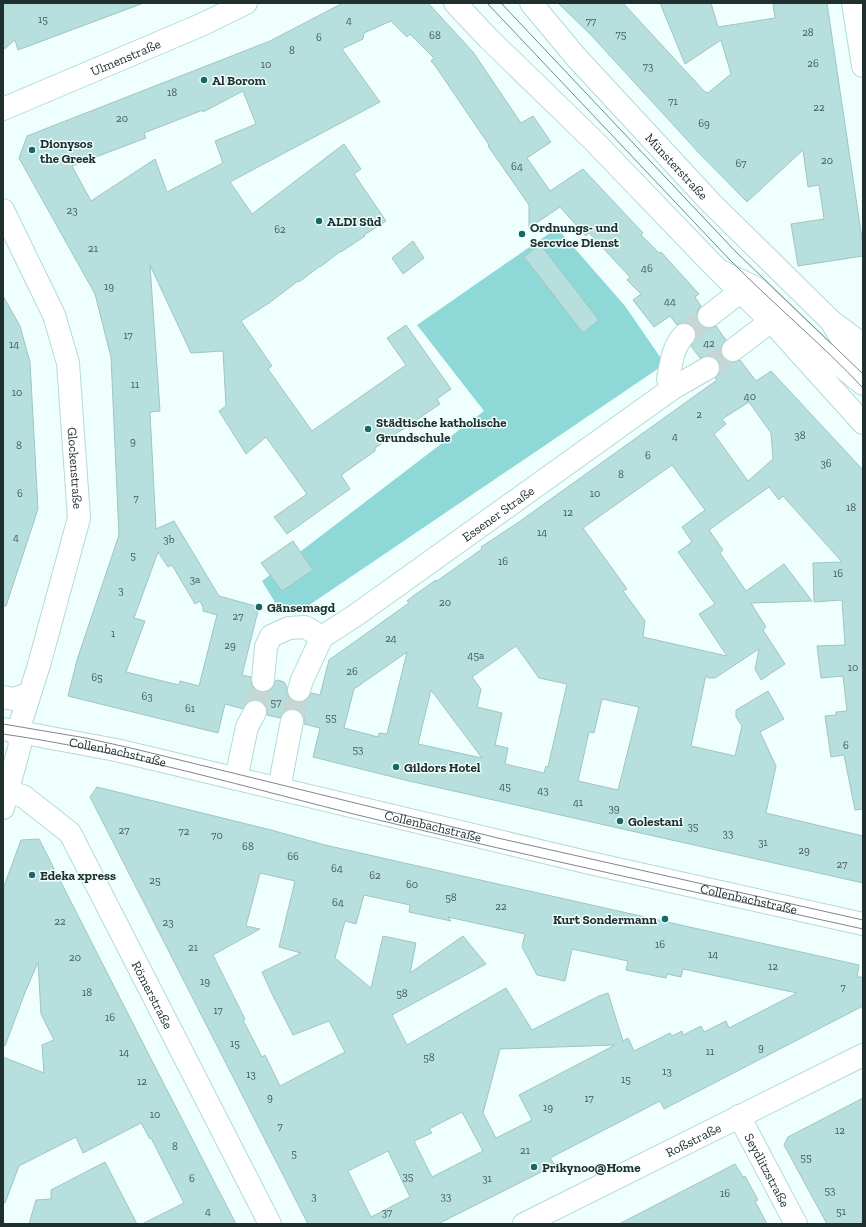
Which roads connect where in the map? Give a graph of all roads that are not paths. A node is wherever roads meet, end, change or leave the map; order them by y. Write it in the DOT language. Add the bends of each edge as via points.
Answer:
graph roads {
  1 [pos="246,3"];
  2 [pos="455,3"];
  3 [pos="530,3"];
  4 [pos="853,3"];
  5 [pos="863,66"];
  6 [pos="3,109"];
  7 [pos="3,210"];
  8 [pos="718,270"];
  9 [pos="741,291"];
  10 [pos="709,316"];
  11 [pos="771,321"];
  12 [pos="831,321"];
  13 [pos="684,335"];
  14 [pos="863,345"];
  15 [pos="733,350"];
  16 [pos="708,368"];
  17 [pos="863,374"];
  18 [pos="863,384"];
  19 [pos="673,388"];
  20 [pos="863,423"];
  21 [pos="322,636"];
  22 [pos="263,680"];
  23 [pos="299,690"];
  24 [pos="29,694"];
  25 [pos="3,698"];
  26 [pos="254,712"];
  27 [pos="292,721"];
  28 [pos="10,730"];
  29 [pos="236,779"];
  30 [pos="279,789"];
  31 [pos="6,800"];
  32 [pos="863,924"];
  33 [pos="863,1055"];
  34 [pos="739,1116"];
  35 [pos="270,1224"];
  36 [pos="524,1224"];
  37 [pos="796,1224"];
  1 -- 6 [label="street, Ulmenstraße"];
  2 -- 8 [label="street" via="592,139"];
  3 -- 12 [label="street, Münsterstraße" via="576,57 711,203"];
  4 -- 5 [label="street"];
  7 -- 24 [label="street, Glockenstraße" via="54,316 68,363 79,518"];
  8 -- 9 [label="street"];
  8 -- 18 [label="street" via="756,288 822,351"];
  9 -- 10 [label="street"];
  9 -- 11 [label="street"];
  11 -- 15 [label="street"];
  11 -- 20 [label="street"];
  12 -- 14 [label="street, Münsterstraße"];
  12 -- 17 [label="street, Münsterstraße"];
  13 -- 19 [label="street" via="674,351 668,379"];
  16 -- 19 [label="street, Essener Straße"];
  19 -- 21 [label="street, Essener Straße" via="356,615"];
  21 -- 22 [label="street" via="305,628 289,628 272,636 266,647"];
  21 -- 23 [label="street"];
  24 -- 25 [label="street" via="13,699"];
  24 -- 28 [label="street, Glockenstraße"];
  26 -- 29 [label="street" via="247,727"];
  27 -- 30 [label="street"];
  28 -- 29 [label="street, Collenbachstraße" via="116,750"];
  28 -- 31 [label="street, Glockenstraße" via="20,745"];
  29 -- 30 [label="street, Collenbachstraße"];
  30 -- 32 [label="street, Collenbachstraße" via="590,863"];
  31 -- 35 [label="street, Römerstraße" via="23,796 70,833"];
  33 -- 34 [label="street, Roßstraße"];
  34 -- 36 [label="street, Roßstraße"];
  34 -- 37 [label="street, Seydlitzstraße"];
}
